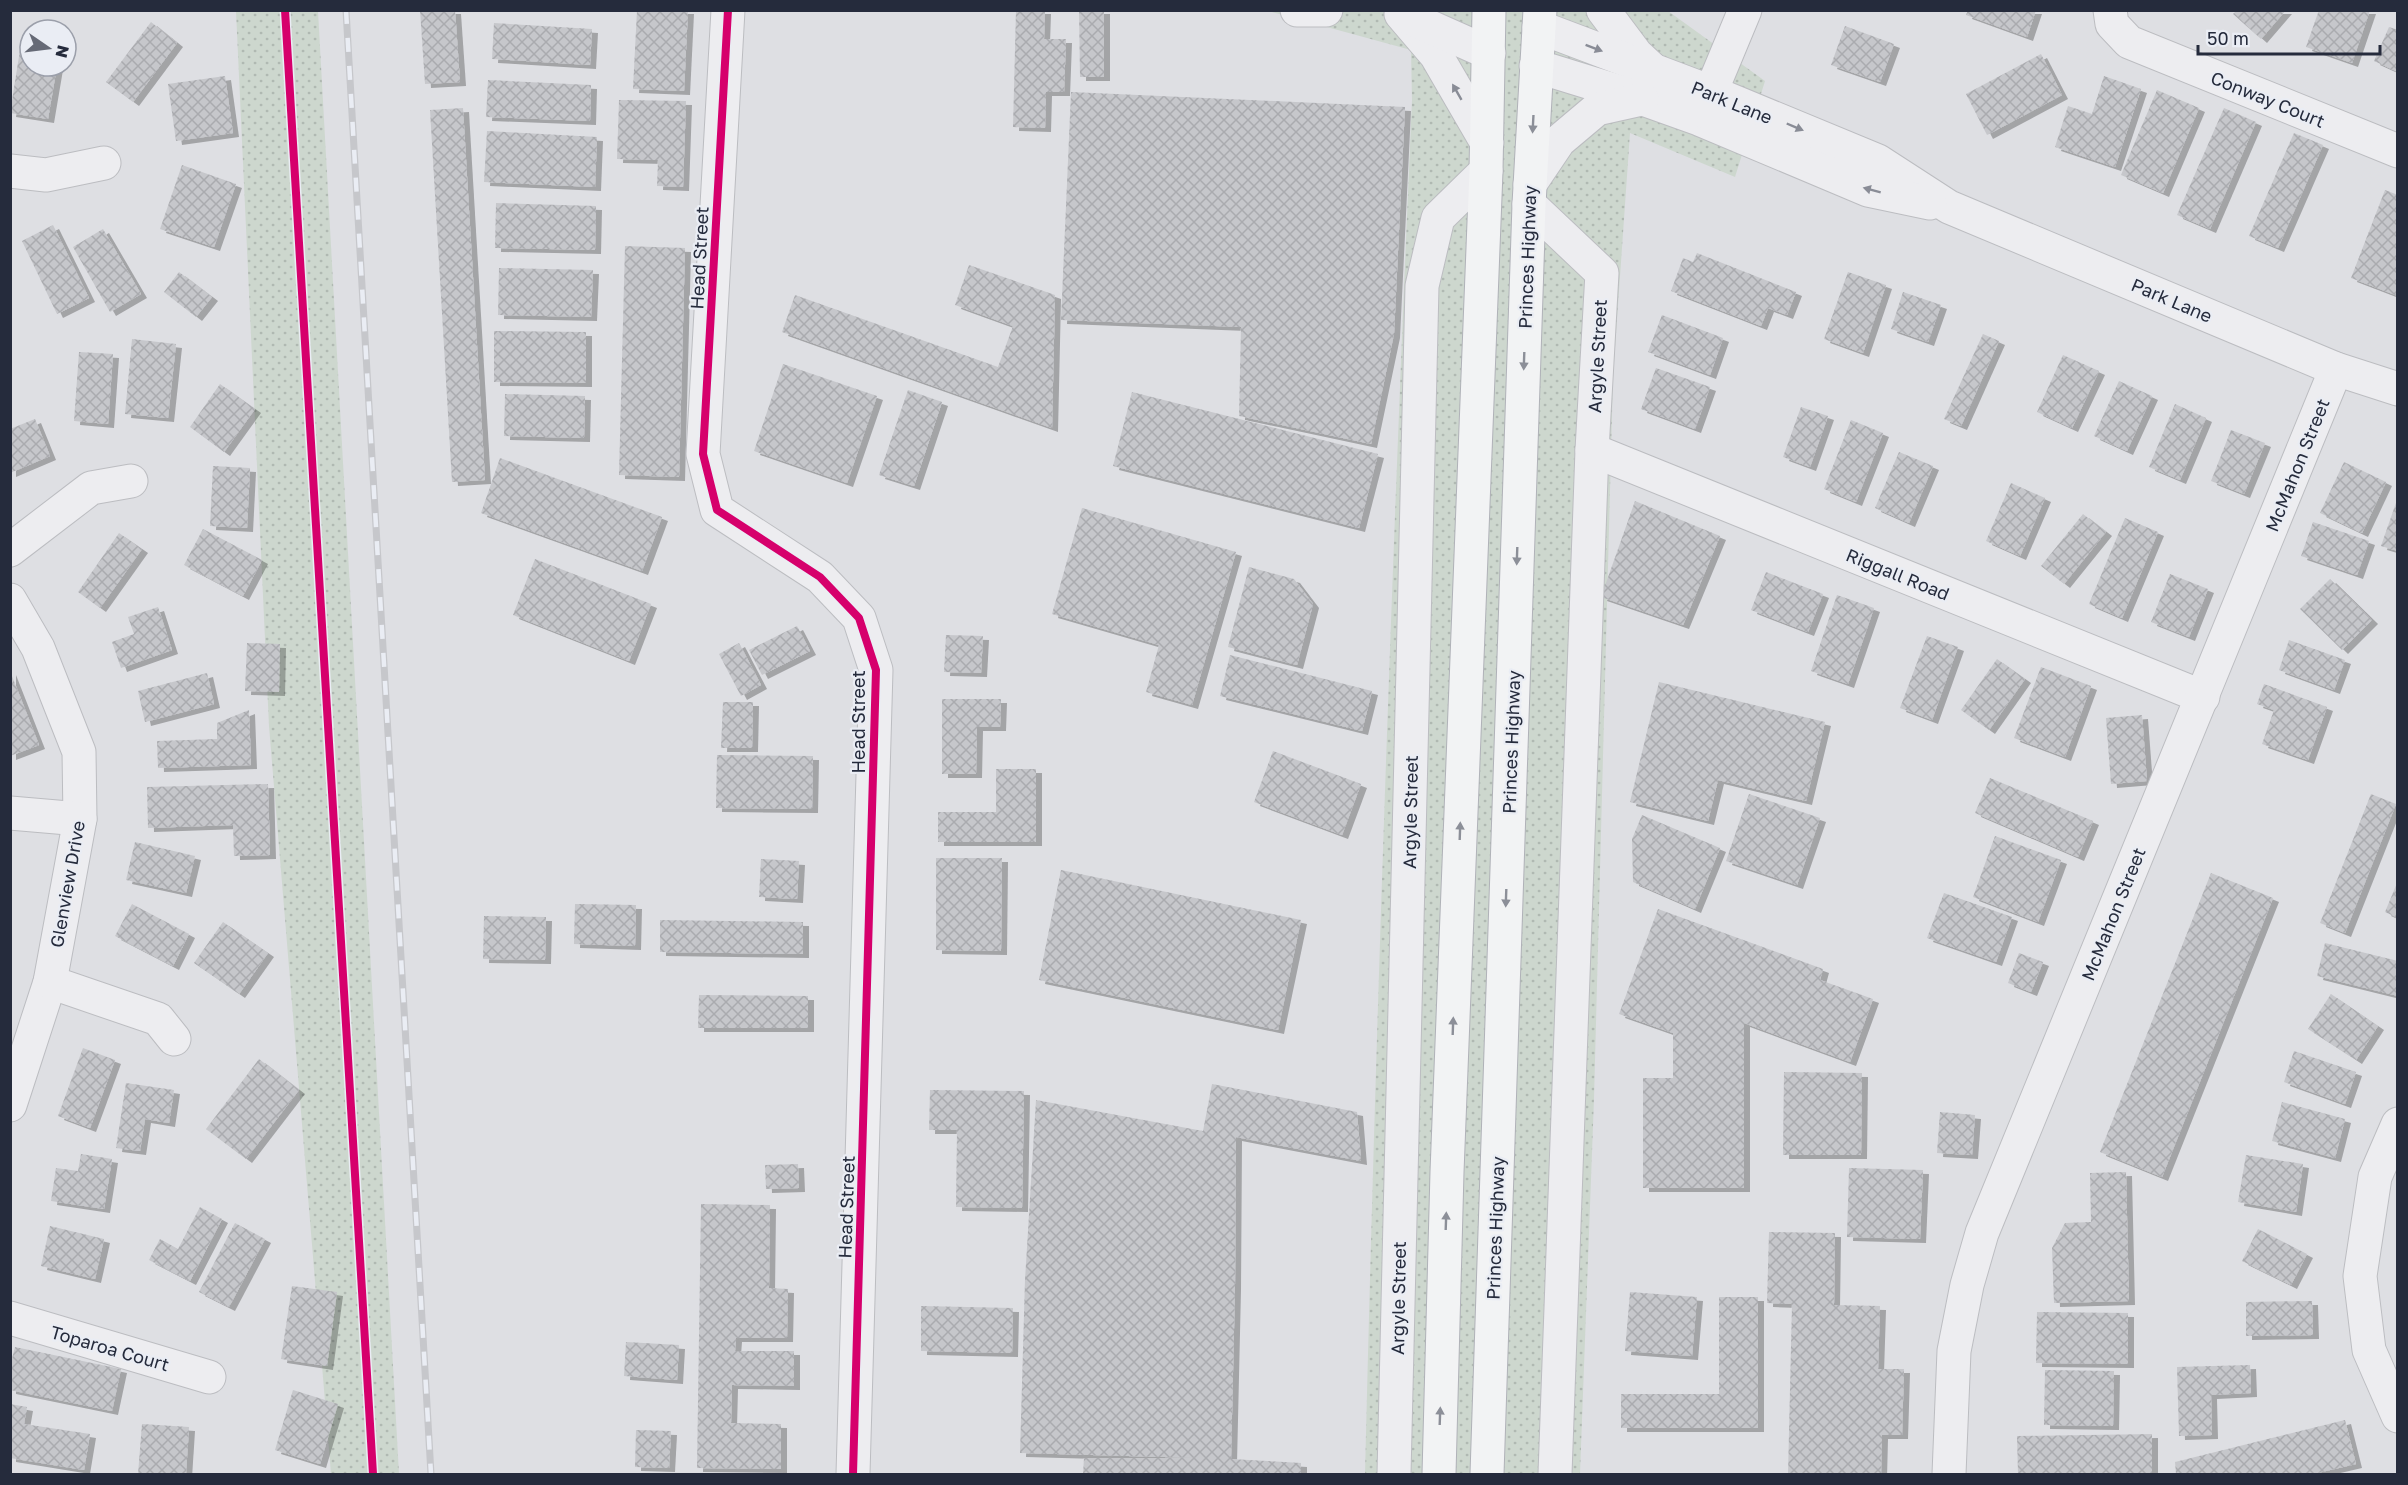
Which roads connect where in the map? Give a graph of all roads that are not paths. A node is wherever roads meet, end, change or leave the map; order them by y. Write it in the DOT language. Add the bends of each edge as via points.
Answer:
graph roads {
  1 [pos="728,10"];
  2 [pos="1297,10"];
  3 [pos="1326,10"];
  4 [pos="1603,10"];
  5 [pos="1745,10"];
  6 [pos="1489,11"];
  7 [pos="1396,12"];
  8 [pos="1539,19"];
  9 [pos="2106,21"];
  10 [pos="1488,53"];
  11 [pos="1536,66"];
  12 [pos="1650,86"];
  13 [pos="1705,106"];
  14 [pos="2397,151"];
  15 [pos="1486,157"];
  16 [pos="104,163"];
  17 [pos="10,171"];
  18 [pos="1529,194"];
  19 [pos="2336,369"];
  20 [pos="2397,389"];
  21 [pos="1592,450"];
  22 [pos="131,481"];
  23 [pos="10,550"];
  24 [pos="10,600"];
  25 [pos="2203,697"];
  26 [pos="10,813"];
  27 [pos="80,819"];
  28 [pos="50,982"];
  29 [pos="174,1039"];
  30 [pos="10,1106"];
  31 [pos="2397,1124"];
  32 [pos="10,1318"];
  33 [pos="209,1377"];
  34 [pos="2397,1416"];
  35 [pos="853,1474"];
  36 [pos="1394,1474"];
  37 [pos="1438,1474"];
  38 [pos="1487,1474"];
  39 [pos="1555,1474"];
  40 [pos="1949,1474"];
  1 -- 35 [label="street, Head Street" via="703,454 717,510 820,577 859,618 876,670"];
  2 -- 3 [label="street"];
  4 -- 12 [label="street" via="1636,54"];
  5 -- 13 [label="street"];
  6 -- 8 [label="highway"];
  6 -- 10 [label="highway"];
  7 -- 10 [label="street"];
  15 -- 7 [label="street, one-way" via="1436,56"];
  8 -- 11 [label="highway, Princes Highway"];
  8 -- 12 [label="street, Park Lane, one-way"];
  9 -- 14 [label="street, Conway Court" via="2129,42"];
  10 -- 11 [label="highway"];
  10 -- 15 [label="highway"];
  11 -- 12 [label="street, Park Lane"];
  11 -- 18 [label="highway, Princes Highway, one-way"];
  12 -- 13 [label="street, Park Lane"];
  12 -- 18 [label="street" via="1597,110 1559,141"];
  13 -- 19 [label="street, Park Lane" via="1868,190 1949,207"];
  15 -- 36 [label="street, Argyle Street" via="1438,218 1422,286"];
  37 -- 15 [label="highway, one-way"];
  16 -- 17 [label="street" via="46,175"];
  18 -- 21 [label="street, Argyle Street" via="1602,273"];
  18 -- 38 [label="highway, Princes Highway, one-way"];
  19 -- 20 [label="street, Park Lane"];
  19 -- 25 [label="street, McMahon Street"];
  21 -- 25 [label="street, Riggall Road"];
  21 -- 39 [label="street, Argyle Street"];
  22 -- 23 [label="street" via="91,488"];
  24 -- 27 [label="street, Glenview Drive" via="38,648 79,752"];
  25 -- 40 [label="street, McMahon Street" via="1982,1233 1954,1351"];
  26 -- 27 [label="street"];
  27 -- 28 [label="street, Glenview Drive"];
  28 -- 29 [label="street" via="158,1019"];
  28 -- 30 [label="street, Glenview Drive"];
  31 -- 34 [label="street" via="2375,1178 2360,1276 2369,1350"];
  32 -- 33 [label="street, Toparoa Court"];
}
